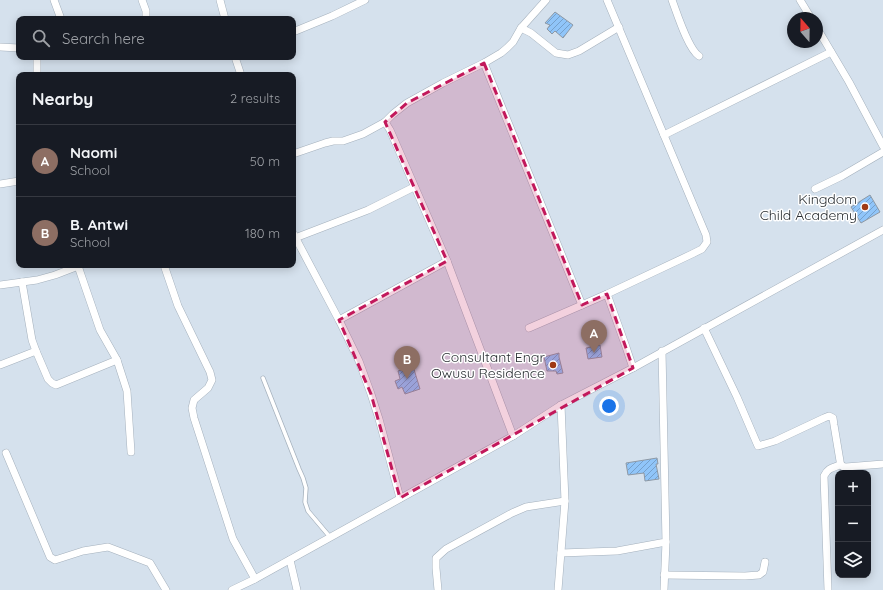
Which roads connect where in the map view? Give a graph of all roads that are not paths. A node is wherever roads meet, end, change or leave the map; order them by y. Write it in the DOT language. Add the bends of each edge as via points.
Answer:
graph roads {
  1 [pos="54,0"];
  2 [pos="142,0"];
  3 [pos="220,0"];
  4 [pos="365,0"];
  5 [pos="546,0"];
  6 [pos="607,0"];
  7 [pos="672,0"];
  8 [pos="800,0"];
  9 [pos="807,12"];
  10 [pos="60,16"];
  11 [pos="146,16"];
  12 [pos="224,16"];
  13 [pos="619,27"];
  14 [pos="522,28"];
  15 [pos="296,31"];
  16 [pos="823,38"];
  17 [pos="0,47"];
  18 [pos="16,48"];
  19 [pos="831,52"];
  20 [pos="699,56"];
  21 [pos="37,60"];
  22 [pos="236,60"];
  23 [pos="484,63"];
  24 [pos="37,72"];
  25 [pos="240,72"];
  26 [pos="385,122"];
  27 [pos="664,135"];
  28 [pos="883,146"];
  29 [pos="883,152"];
  30 [pos="296,153"];
  31 [pos="16,181"];
  32 [pos="0,184"];
  33 [pos="414,187"];
  34 [pos="815,189"];
  35 [pos="883,230"];
  36 [pos="296,235"];
  37 [pos="296,240"];
  38 [pos="447,261"];
  39 [pos="74,268"];
  40 [pos="80,268"];
  41 [pos="165,268"];
  42 [pos="22,282"];
  43 [pos="0,285"];
  44 [pos="608,294"];
  45 [pos="582,305"];
  46 [pos="339,320"];
  47 [pos="529,328"];
  48 [pos="704,328"];
  49 [pos="36,351"];
  50 [pos="662,351"];
  51 [pos="117,360"];
  52 [pos="0,365"];
  53 [pos="633,368"];
  54 [pos="263,378"];
  55 [pos="560,406"];
  56 [pos="513,436"];
  57 [pos="131,452"];
  58 [pos="6,453"];
  59 [pos="883,464"];
  60 [pos="840,465"];
  61 [pos="400,498"];
  62 [pos="565,502"];
  63 [pos="330,537"];
  64 [pos="666,542"];
  65 [pos="561,553"];
  66 [pos="290,560"];
  67 [pos="765,562"];
  68 [pos="664,575"];
  69 [pos="255,579"];
  70 [pos="166,590"];
  71 [pos="232,590"];
  72 [pos="297,590"];
  73 [pos="438,590"];
  74 [pos="558,590"];
  75 [pos="664,590"];
  76 [pos="828,590"];
  1 -- 10 [label="street"];
  2 -- 11 [label="street"];
  3 -- 12 [label="street"];
  4 -- 15 [label="street"];
  5 -- 14 [label="street"];
  6 -- 13 [label="street"];
  7 -- 20 [label="street" via="690,46"];
  8 -- 9 [label="street"];
  13 -- 14 [label="street" via="568,56 556,53"];
  13 -- 27 [label="street"];
  14 -- 23 [label="street" via="507,48"];
  16 -- 19 [label="street"];
  17 -- 18 [label="street"];
  19 -- 27 [label="street"];
  19 -- 28 [label="street"];
  21 -- 24 [label="street"];
  22 -- 25 [label="street"];
  23 -- 26 [label="street" via="407,103"];
  23 -- 45 [label="street"];
  26 -- 30 [label="street" via="343,141 332,141"];
  26 -- 33 [label="street"];
  27 -- 44 [label="street" via="707,242 702,249"];
  29 -- 34 [label="street"];
  31 -- 32 [label="street"];
  33 -- 36 [label="street" via="368,210"];
  33 -- 38 [label="street"];
  35 -- 48 [label="street"];
  37 -- 46 [label="street"];
  38 -- 46 [label="street"];
  38 -- 56 [label="street"];
  39 -- 42 [label="street"];
  40 -- 51 [label="street" via="100,330"];
  41 -- 69 [label="street" via="178,306 210,372 212,380 208,388 194,400 194,418 233,539"];
  42 -- 43 [label="street"];
  42 -- 49 [label="street"];
  44 -- 45 [label="street"];
  44 -- 53 [label="street"];
  45 -- 47 [label="street"];
  46 -- 61 [label="street" via="359,361 380,420"];
  48 -- 50 [label="street"];
  48 -- 60 [label="street" via="758,446 830,416 834,425"];
  49 -- 51 [label="street" via="48,379 56,385"];
  49 -- 52 [label="street"];
  50 -- 53 [label="street"];
  50 -- 64 [label="street"];
  51 -- 57 [label="street" via="127,391"];
  53 -- 55 [label="street"];
  54 -- 63 [label="lane" via="304,478 308,510"];
  55 -- 56 [label="street"];
  55 -- 62 [label="street"];
  56 -- 61 [label="street"];
  58 -- 70 [label="street" via="50,557 55,560 83,550 108,547 150,563"];
  59 -- 60 [label="street" via="846,468"];
  60 -- 76 [label="street" via="830,468 824,476"];
  61 -- 63 [label="street"];
  62 -- 65 [label="street"];
  62 -- 73 [label="street" via="526,507 446,549 436,558"];
  63 -- 66 [label="street"];
  64 -- 65 [label="street" via="617,551"];
  64 -- 68 [label="street"];
  65 -- 74 [label="street"];
  66 -- 69 [label="street"];
  66 -- 72 [label="street"];
  67 -- 68 [label="street" via="763,572 759,575"];
  68 -- 75 [label="street"];
  69 -- 71 [label="street"];
}
